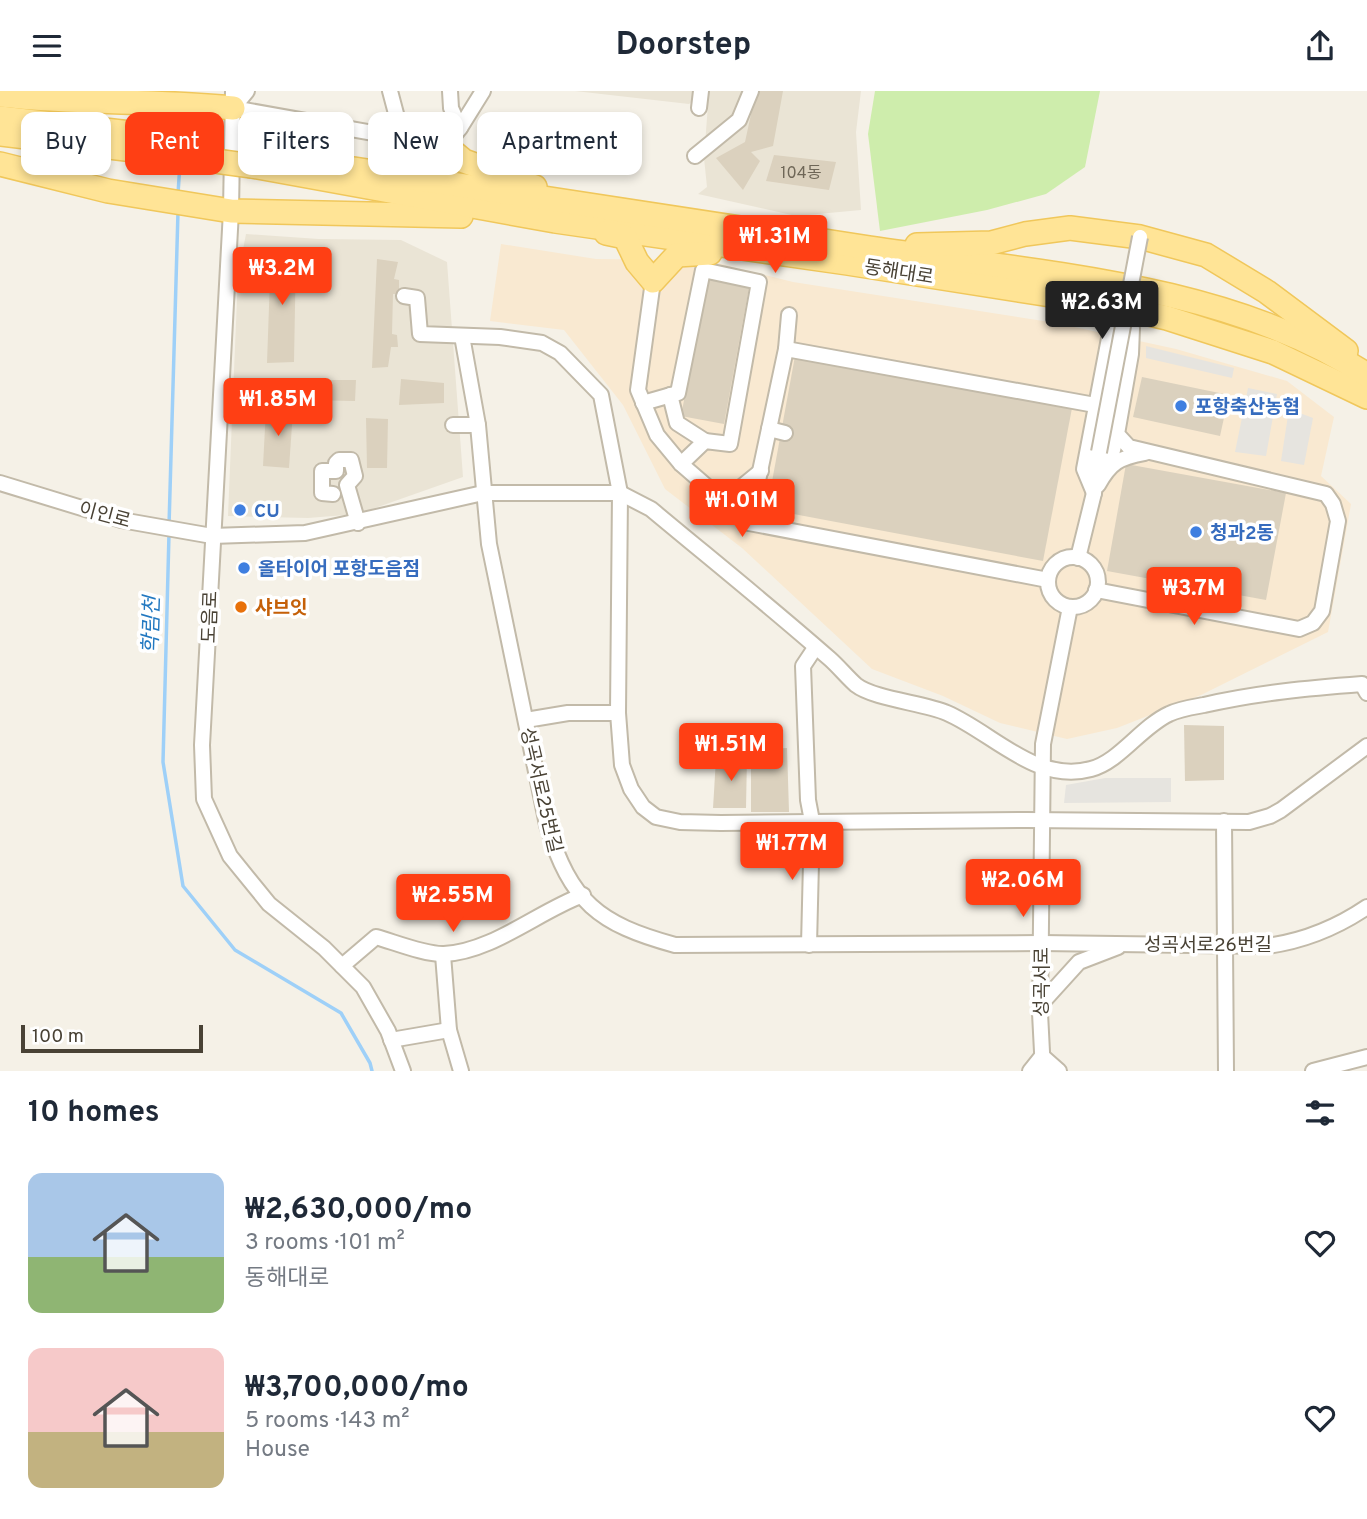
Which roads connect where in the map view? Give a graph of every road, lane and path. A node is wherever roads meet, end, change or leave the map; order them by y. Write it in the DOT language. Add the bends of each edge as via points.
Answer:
graph roads {
  1 [pos="93,91"];
  2 [pos="390,91"];
  3 [pos="450,91"];
  4 [pos="483,91"];
  5 [pos="701,91"];
  6 [pos="751,91"];
  7 [pos="0,95"];
  8 [pos="237,97"];
  9 [pos="170,98"];
  10 [pos="699,108"];
  11 [pos="396,112"];
  12 [pos="453,112"];
  13 [pos="0,118"];
  14 [pos="463,123"];
  15 [pos="368,131"];
  16 [pos="0,134"];
  17 [pos="125,140"];
  18 [pos="125,141"];
  19 [pos="695,156"];
  20 [pos="463,160"];
  21 [pos="0,164"];
  22 [pos="354,174"];
  23 [pos="327,175"];
  24 [pos="584,205"];
  25 [pos="231,212"];
  26 [pos="555,221"];
  27 [pos="1140,237"];
  28 [pos="872,249"];
  29 [pos="763,251"];
  30 [pos="653,281"];
  31 [pos="404,296"];
  32 [pos="789,315"];
  33 [pos="1115,325"];
  34 [pos="1132,328"];
  35 [pos="462,336"];
  36 [pos="786,349"];
  37 [pos="1367,368"];
  38 [pos="1367,375"];
  39 [pos="670,395"];
  40 [pos="1367,397"];
  41 [pos="643,403"];
  42 [pos="1095,405"];
  43 [pos="453,425"];
  44 [pos="478,425"];
  45 [pos="769,429"];
  46 [pos="786,433"];
  47 [pos="1117,434"];
  48 [pos="705,441"];
  49 [pos="1152,452"];
  50 [pos="681,464"];
  51 [pos="1109,466"];
  52 [pos="761,471"];
  53 [pos="0,483"];
  54 [pos="711,490"];
  55 [pos="483,493"];
  56 [pos="620,493"];
  57 [pos="1094,493"];
  58 [pos="333,494"];
  59 [pos="358,523"];
  60 [pos="749,523"];
  61 [pos="212,536"];
  62 [pos="1078,558"];
  63 [pos="1048,580"];
  64 [pos="1096,590"];
  65 [pos="1070,607"];
  66 [pos="815,648"];
  67 [pos="1367,692"];
  68 [pos="618,713"];
  69 [pos="526,720"];
  70 [pos="1367,745"];
  71 [pos="1043,766"];
  72 [pos="1042,820"];
  73 [pos="812,821"];
  74 [pos="1224,821"];
  75 [pos="583,895"];
  76 [pos="1367,907"];
  77 [pos="1041,943"];
  78 [pos="1128,943"];
  79 [pos="1225,944"];
  80 [pos="809,945"];
  81 [pos="443,954"];
  82 [pos="342,965"];
  83 [pos="1040,1005"];
  84 [pos="449,1030"];
  85 [pos="391,1040"];
  86 [pos="1364,1063"];
  87 [pos="1043,1064"];
  88 [pos="403,1071"];
  89 [pos="461,1071"];
  90 [pos="1030,1071"];
  91 [pos="1059,1071"];
  92 [pos="1226,1071"];
  93 [pos="1313,1071"];
  1 -- 9 [label="street"];
  2 -- 11 [label="street"];
  3 -- 12 [label="street"];
  4 -- 14 [label="street"];
  5 -- 10 [label="street"];
  6 -- 19 [label="street" via="739,120"];
  7 -- 9 [label="main road" via="47,100"];
  8 -- 9 [label="main road"];
  8 -- 15 [label="street"];
  8 -- 25 [label="street, 도음로"];
  13 -- 17 [label="main road"];
  16 -- 18 [label="main road"];
  20 -- 24 [label="main road"];
  21 -- 25 [label="main road" via="108,191"];
  22 -- 24 [label="main road"];
  23 -- 26 [label="main road, 동해대로"];
  24 -- 28 [label="main road"];
  25 -- 26 [label="main road"];
  25 -- 61 [label="street, 도음로"];
  26 -- 29 [label="main road, 동해대로"];
  26 -- 30 [label="main road" via="625,237 636,262"];
  27 -- 28 [label="main road" via="1070,228 990,243"];
  27 -- 37 [label="main road" via="1206,255 1267,292"];
  27 -- 57 [label="street, bridge"];
  28 -- 38 [label="main road" via="1062,275 1203,303 1266,324"];
  29 -- 30 [label="main road" via="677,255"];
  29 -- 40 [label="main road, 동해대로" via="1101,303 1167,318 1273,352"];
  30 -- 41 [label="street" via="638,390"];
  31 -- 35 [label="street" via="417,298 420,334"];
  32 -- 36 [label="street"];
  33 -- 42 [label="street"];
  34 -- 47 [label="street"];
  35 -- 44 [label="street, 성곡서로25번길"];
  35 -- 56 [label="street" via="542,343 585,376 601,395"];
  36 -- 42 [label="street"];
  36 -- 45 [label="street"];
  39 -- 41 [label="street"];
  39 -- 48 [label="street" via="677,423"];
  39 -- 48 [label="street" via="678,393 703,270 759,282 730,444"];
  41 -- 50 [label="street" via="657,435"];
  42 -- 57 [label="street" via="1084,469"];
  43 -- 44 [label="street"];
  44 -- 55 [label="street, 성곡서로25번길"];
  45 -- 46 [label="street"];
  45 -- 52 [label="street"];
  47 -- 49 [label="street" via="1129,447"];
  47 -- 51 [label="street"];
  48 -- 50 [label="street"];
  49 -- 51 [label="street"];
  49 -- 64 [label="street" via="1326,494 1338,521 1322,611 1313,623 1298,629"];
  50 -- 54 [label="street"];
  51 -- 57 [label="street"];
  52 -- 54 [label="street" via="739,489"];
  52 -- 60 [label="street"];
  53 -- 61 [label="street, 이인로" via="121,520"];
  54 -- 60 [label="street"];
  55 -- 56 [label="street, 이인로"];
  55 -- 59 [label="street, 이인로"];
  55 -- 69 [label="street, 성곡서로25번길" via="500,603"];
  56 -- 66 [label="street" via="651,509"];
  56 -- 68 [label="street"];
  57 -- 62 [label="street"];
  58 -- 59 [label="street" via="321,493 321,471 336,471 339,460 351,460 355,476 347,485"];
  59 -- 61 [label="street, 이인로" via="305,533"];
  60 -- 63 [label="street"];
  61 -- 82 [label="street, 도음로" via="202,745 204,799 230,856 269,904"];
  62 -- 63 [label="street" via="1061,560"];
  62 -- 64 [label="street" via="1096,573"];
  63 -- 65 [label="street" via="1052,595"];
  64 -- 65 [label="street" via="1086,603"];
  65 -- 71 [label="street, 성곡서로" via="1043,744"];
  66 -- 71 [label="street" via="858,687 946,712"];
  66 -- 73 [label="street" via="803,666"];
  67 -- 71 [label="street" via="1362,684 1233,698 1170,713 1093,769 1072,772"];
  68 -- 69 [label="street" via="568,713"];
  68 -- 73 [label="street" via="622,765 631,789 656,817 720,824"];
  69 -- 75 [label="street, 성곡서로25번길" via="559,863"];
  70 -- 74 [label="street" via="1270,816 1249,822"];
  71 -- 72 [label="street, 성곡서로"];
  72 -- 73 [label="street"];
  72 -- 74 [label="street"];
  72 -- 77 [label="street, 성곡서로"];
  73 -- 80 [label="street"];
  74 -- 79 [label="street"];
  75 -- 80 [label="street, 성곡서로25번길" via="598,914 622,928 675,945"];
  75 -- 81 [label="street" via="474,948"];
  76 -- 79 [label="street, 성곡서로26번길" via="1297,942"];
  77 -- 78 [label="street, 성곡서로26번길"];
  77 -- 80 [label="street, 성곡서로25번길"];
  77 -- 83 [label="street, 성곡서로"];
  78 -- 79 [label="street, 성곡서로26번길"];
  78 -- 83 [label="street" via="1079,962"];
  79 -- 92 [label="street"];
  81 -- 82 [label="street" via="376,937"];
  81 -- 84 [label="street"];
  82 -- 85 [label="street, 도음로" via="363,987"];
  83 -- 87 [label="street, 성곡서로"];
  84 -- 85 [label="street"];
  84 -- 89 [label="street"];
  85 -- 88 [label="street, 도음로"];
  86 -- 93 [label="street"];
  87 -- 90 [label="street"];
  87 -- 91 [label="street"];
}
